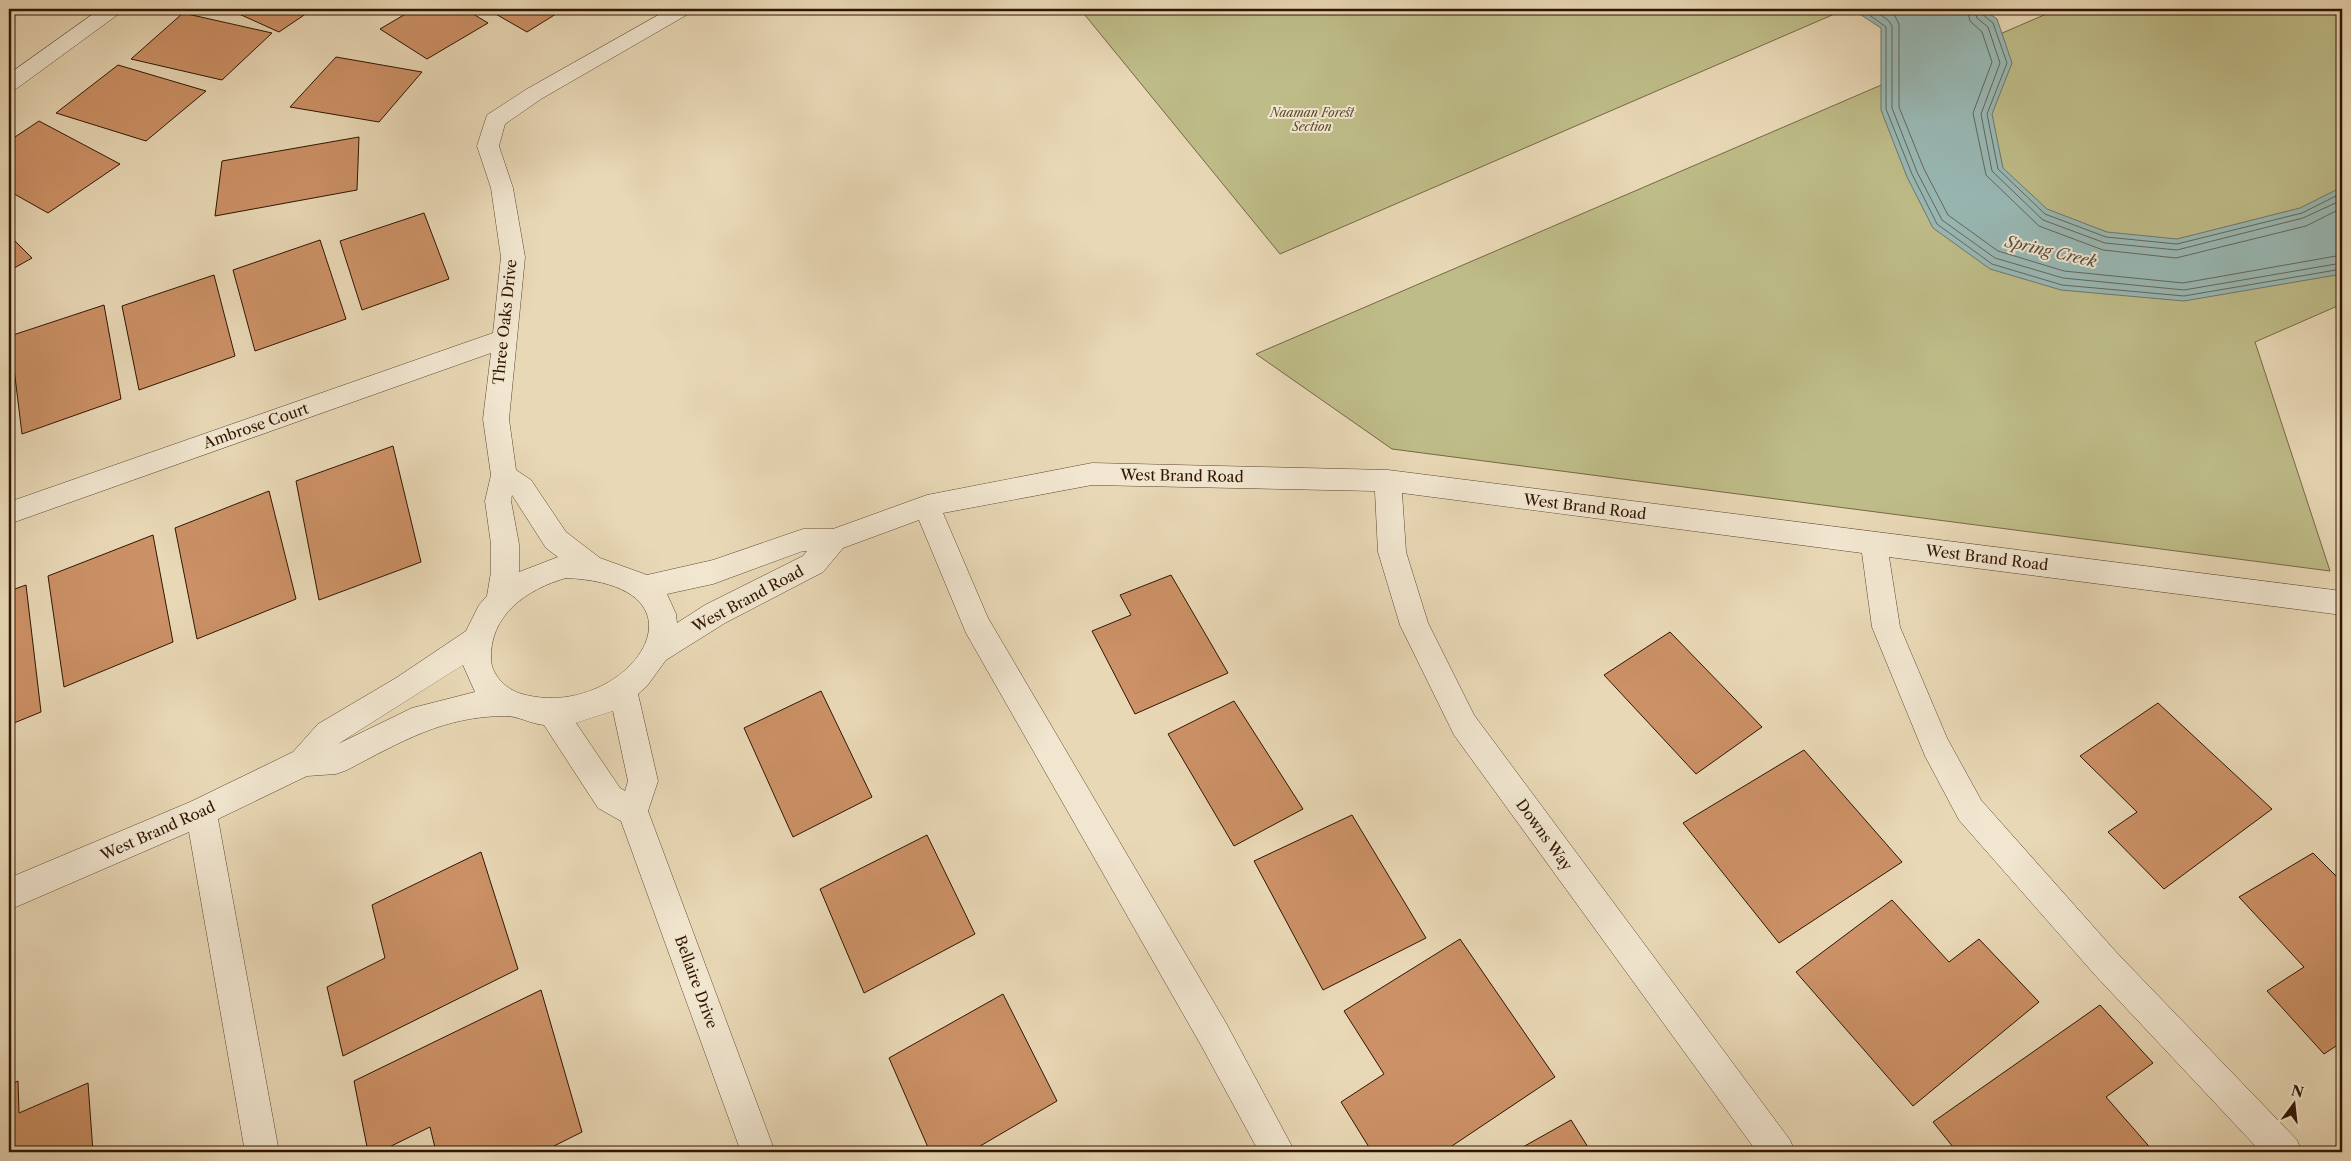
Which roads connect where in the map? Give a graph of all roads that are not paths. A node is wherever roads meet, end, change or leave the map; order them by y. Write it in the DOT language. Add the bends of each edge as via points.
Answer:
graph roads {
  1 [pos="113,9"];
  2 [pos="683,9"];
  3 [pos="9,84"];
  4 [pos="504,339"];
  5 [pos="504,475"];
  6 [pos="1388,481"];
  7 [pos="927,506"];
  8 [pos="9,513"];
  9 [pos="832,540"];
  10 [pos="1874,544"];
  11 [pos="590,566"];
  12 [pos="644,587"];
  13 [pos="500,601"];
  14 [pos="2342,604"];
  15 [pos="476,640"];
  16 [pos="657,651"];
  17 [pos="623,690"];
  18 [pos="507,703"];
  19 [pos="553,714"];
  20 [pos="304,762"];
  21 [pos="633,811"];
  22 [pos="201,812"];
  23 [pos="9,894"];
  24 [pos="262,1152"];
  25 [pos="758,1152"];
  26 [pos="1278,1152"];
  27 [pos="1778,1152"];
  28 [pos="2285,1152"];
  1 -- 3 [label="street"];
  2 -- 4 [label="street, Three Oaks Drive" via="534,94 495,120 488,146 502,188 513,257"];
  4 -- 5 [label="street, Three Oaks Drive" via="496,419"];
  4 -- 8 [label="street, Ambrose Court"];
  5 -- 11 [label="street" via="522,488 556,540"];
  5 -- 13 [label="street, Three Oaks Drive" via="498,501 505,544"];
  6 -- 7 [label="street, West Brand Road" via="1092,474"];
  6 -- 10 [label="street, West Brand Road"];
  6 -- 27 [label="street, Downs Way" via="1392,552 1414,625 1464,726"];
  7 -- 9 [label="street, West Brand Road"];
  7 -- 26 [label="street" via="976,624 1214,1035"];
  9 -- 12 [label="street, West Brand Road" via="803,540 713,572"];
  9 -- 16 [label="street, West Brand Road" via="812,564 715,614"];
  10 -- 14 [label="street, West Brand Road"];
  10 -- 28 [label="street" via="1886,627 1935,746 1970,810 2106,964"];
  11 -- 12 [label="street" via="613,571"];
  11 -- 13 [label="street" via="542,571 519,584"];
  12 -- 16 [label="street" via="656,601 662,616 664,631"];
  13 -- 15 [label="street" via="487,616"];
  15 -- 18 [label="street" via="479,674 488,689"];
  15 -- 20 [label="street, West Brand Road" via="328,734"];
  16 -- 17 [label="street" via="642,673"];
  17 -- 19 [label="street" via="599,704"];
  17 -- 21 [label="street" via="643,781"];
  18 -- 19 [label="street"];
  18 -- 20 [label="street, West Brand Road" via="467,706 422,717 336,760"];
  19 -- 21 [label="street" via="610,798"];
  20 -- 22 [label="street, West Brand Road"];
  21 -- 25 [label="street, Bellaire Drive"];
  22 -- 23 [label="street, West Brand Road"];
  22 -- 24 [label="street"];
}
